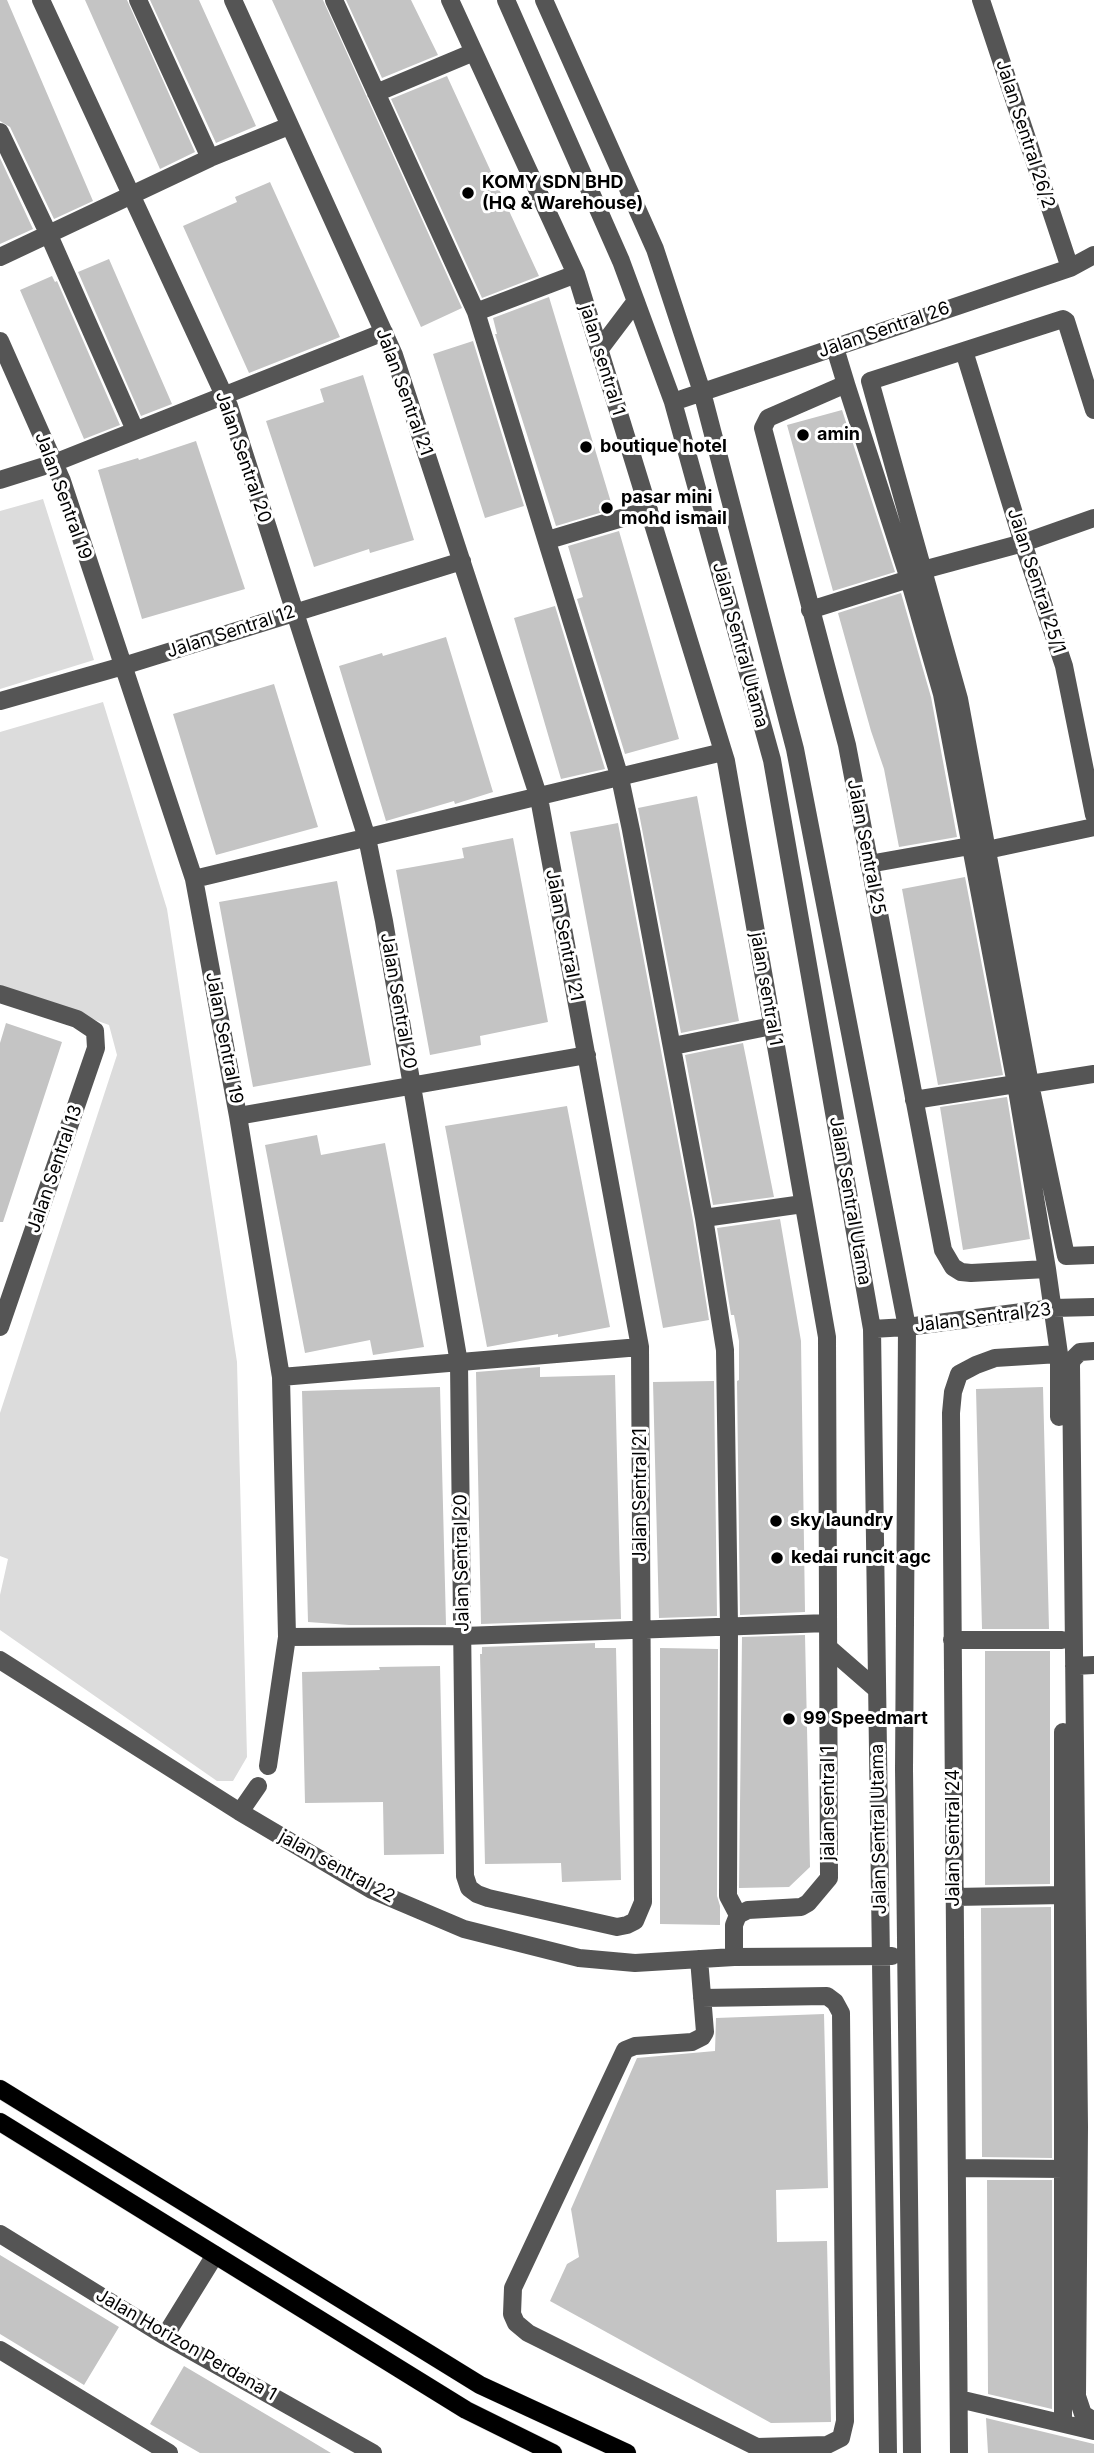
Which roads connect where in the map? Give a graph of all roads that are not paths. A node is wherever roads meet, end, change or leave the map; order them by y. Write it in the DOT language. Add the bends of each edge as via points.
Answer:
graph roads {
  1 [pos="41,0"];
  2 [pos="138,0"];
  3 [pos="233,0"];
  4 [pos="334,0"];
  5 [pos="450,0"];
  6 [pos="506,0"];
  7 [pos="544,0"];
  8 [pos="981,0"];
  9 [pos="474,52"];
  10 [pos="376,93"];
  11 [pos="289,126"];
  12 [pos="0,132"];
  13 [pos="210,158"];
  14 [pos="131,195"];
  15 [pos="48,233"];
  16 [pos="1094,255"];
  17 [pos="0,257"];
  18 [pos="1070,268"];
  19 [pos="576,274"];
  20 [pos="636,301"];
  21 [pos="476,312"];
  22 [pos="384,332"];
  23 [pos="0,341"];
  24 [pos="835,348"];
  25 [pos="599,350"];
  26 [pos="964,351"];
  27 [pos="846,384"];
  28 [pos="702,392"];
  29 [pos="224,394"];
  30 [pos="673,402"];
  31 [pos="1094,410"];
  32 [pos="135,430"];
  33 [pos="54,463"];
  34 [pos="0,480"];
  35 [pos="649,510"];
  36 [pos="1094,518"];
  37 [pos="548,540"];
  38 [pos="1023,543"];
  39 [pos="461,561"];
  40 [pos="916,575"];
  41 [pos="810,610"];
  42 [pos="293,612"];
  43 [pos="123,666"];
  44 [pos="0,701"];
  45 [pos="723,751"];
  46 [pos="620,778"];
  47 [pos="539,797"];
  48 [pos="1094,815"];
  49 [pos="1094,827"];
  50 [pos="367,838"];
  51 [pos="978,848"];
  52 [pos="869,864"];
  53 [pos="194,879"];
  54 [pos="0,994"];
  55 [pos="772,1026"];
  56 [pos="673,1046"];
  57 [pos="587,1055"];
  58 [pos="1094,1074"];
  59 [pos="1023,1084"];
  60 [pos="413,1086"];
  61 [pos="914,1100"];
  62 [pos="238,1116"];
  63 [pos="803,1203"];
  64 [pos="704,1217"];
  65 [pos="1094,1255"];
  66 [pos="1047,1269"];
  67 [pos="8,1282"];
  68 [pos="1094,1307"];
  69 [pos="1053,1308"];
  70 [pos="0,1327"];
  71 [pos="906,1327"];
  72 [pos="872,1329"];
  73 [pos="640,1347"];
  74 [pos="1094,1351"];
  75 [pos="1059,1354"];
  76 [pos="459,1363"];
  77 [pos="281,1377"];
  78 [pos="828,1623"];
  79 [pos="729,1626"];
  80 [pos="641,1630"];
  81 [pos="287,1636"];
  82 [pos="463,1636"];
  83 [pos="952,1640"];
  84 [pos="1062,1640"];
  85 [pos="829,1648"];
  86 [pos="0,1660"];
  87 [pos="1094,1665"];
  88 [pos="1074,1666"];
  89 [pos="876,1688"];
  90 [pos="268,1766"];
  91 [pos="258,1786"];
  92 [pos="240,1812"];
  93 [pos="1064,1895"];
  94 [pos="954,1898"];
  95 [pos="738,1915"];
  96 [pos="635,1921"];
  97 [pos="881,1956"];
  98 [pos="906,1956"];
  99 [pos="734,1957"];
  100 [pos="699,1959"];
  101 [pos="702,1998"];
  102 [pos="0,2089"];
  103 [pos="0,2122"];
  104 [pos="1086,2127"];
  105 [pos="957,2168"];
  106 [pos="1064,2169"];
  107 [pos="0,2234"];
  108 [pos="215,2255"];
  109 [pos="166,2336"];
  110 [pos="0,2350"];
  111 [pos="959,2399"];
  112 [pos="1094,2421"];
  113 [pos="1063,2423"];
  114 [pos="1094,2431"];
  115 [pos="169,2453"];
  116 [pos="373,2453"];
  117 [pos="553,2453"];
  118 [pos="627,2453"];
  119 [pos="888,2453"];
  120 [pos="912,2453"];
  121 [pos="959,2453"];
  1 -- 14 [label="street, Jalan Sentral 20"];
  2 -- 13 [label="street"];
  3 -- 11 [label="street, Jalan Sentral 21"];
  4 -- 10 [label="street"];
  5 -- 9 [label="street, jalan sentral 1"];
  6 -- 20 [label="street, Jalan Sentral Utama"];
  7 -- 28 [label="street, Jalan Sentral Utama" via="655,249"];
  8 -- 18 [label="street, Jalan Sentral 26/2"];
  9 -- 10 [label="street"];
  9 -- 19 [label="street, jalan sentral 1"];
  10 -- 21 [label="street"];
  11 -- 13 [label="street"];
  11 -- 22 [label="street, Jalan Sentral 21"];
  12 -- 15 [label="street"];
  13 -- 14 [label="street"];
  14 -- 15 [label="street"];
  14 -- 29 [label="street, Jalan Sentral 20"];
  15 -- 17 [label="street"];
  15 -- 32 [label="street"];
  16 -- 18 [label="street, Jalan Sentral 26"];
  18 -- 24 [label="street, Jalan Sentral 26"];
  19 -- 21 [label="street"];
  19 -- 25 [label="street, jalan sentral 1"];
  20 -- 25 [label="street"];
  20 -- 30 [label="street, Jalan Sentral Utama"];
  21 -- 37 [label="street"];
  22 -- 29 [label="street"];
  22 -- 39 [label="street, Jalan Sentral 21"];
  23 -- 33 [label="street, Jalan Sentral 19"];
  24 -- 27 [label="street"];
  24 -- 28 [label="street, Jalan Sentral 26"];
  25 -- 35 [label="street, jalan sentral 1"];
  26 -- 31 [label="street" via="1063,319"];
  26 -- 38 [label="street, Jalan Sentral 25/1"];
  26 -- 40 [label="street" via="870,381"];
  27 -- 40 [label="street"];
  27 -- 41 [label="street, Jalan Sentral 25" via="768,418 762,428"];
  28 -- 30 [label="street, Jalan Sentral 26"];
  28 -- 71 [label="street, Jalan Sentral Utama" via="795,749"];
  29 -- 32 [label="street"];
  29 -- 42 [label="street, Jalan Sentral 20"];
  30 -- 72 [label="street, Jalan Sentral Utama" via="772,760"];
  32 -- 33 [label="street"];
  33 -- 34 [label="street"];
  33 -- 43 [label="street, Jalan Sentral 19"];
  35 -- 37 [label="street"];
  35 -- 45 [label="street, jalan sentral 1"];
  36 -- 38 [label="street"];
  37 -- 46 [label="street"];
  38 -- 40 [label="street"];
  38 -- 48 [label="street, Jalan Sentral 25/1" via="1064,666"];
  39 -- 42 [label="street, Jalan Sentral 12"];
  39 -- 47 [label="street, Jalan Sentral 21"];
  40 -- 41 [label="street"];
  40 -- 51 [label="street"];
  41 -- 52 [label="street, Jalan Sentral 25" via="846,745"];
  42 -- 43 [label="street, Jalan Sentral 12"];
  42 -- 50 [label="street, Jalan Sentral 20"];
  43 -- 44 [label="street, Jalan Sentral 12"];
  43 -- 53 [label="street, Jalan Sentral 19"];
  45 -- 46 [label="street"];
  45 -- 55 [label="street, jalan sentral 1"];
  46 -- 47 [label="street"];
  46 -- 56 [label="street"];
  47 -- 50 [label="street"];
  47 -- 57 [label="street, Jalan Sentral 21"];
  49 -- 51 [label="street"];
  50 -- 53 [label="street"];
  50 -- 60 [label="street, Jalan Sentral 20"];
  51 -- 52 [label="street"];
  51 -- 59 [label="street"];
  52 -- 61 [label="street, Jalan Sentral 25"];
  53 -- 62 [label="street, Jalan Sentral 19"];
  54 -- 67 [label="street, Jalan Sentral 13" via="77,1019 94,1031 96,1048"];
  55 -- 56 [label="street"];
  55 -- 63 [label="street, jalan sentral 1"];
  56 -- 64 [label="street"];
  57 -- 60 [label="street"];
  57 -- 73 [label="street, Jalan Sentral 21"];
  58 -- 59 [label="street"];
  59 -- 61 [label="street"];
  59 -- 65 [label="street" via="1066,1256"];
  59 -- 66 [label="street"];
  60 -- 62 [label="street"];
  60 -- 76 [label="street, Jalan Sentral 20"];
  61 -- 66 [label="street, Jalan Sentral 25" via="947,1259 953,1267 971,1273"];
  62 -- 77 [label="street, Jalan Sentral 19"];
  63 -- 64 [label="street"];
  63 -- 78 [label="street, jalan sentral 1" via="827,1337"];
  64 -- 79 [label="street" via="725,1350"];
  66 -- 69 [label="street"];
  67 -- 70 [label="street, Jalan Sentral 13"];
  68 -- 69 [label="street, Jalan Sentral 23"];
  69 -- 71 [label="street, Jalan Sentral 23"];
  69 -- 75 [label="street"];
  71 -- 72 [label="street, Jalan Sentral 23"];
  71 -- 98 [label="street, Jalan Sentral Utama"];
  72 -- 89 [label="street, Jalan Sentral Utama"];
  73 -- 76 [label="street"];
  73 -- 80 [label="street, Jalan Sentral 21"];
  74 -- 88 [label="street" via="1080,1352 1071,1365"];
  75 -- 83 [label="street, Jalan Sentral 24" via="995,1358 960,1374 953,1392"];
  75 -- 84 [label="street"];
  76 -- 77 [label="street"];
  76 -- 82 [label="street, Jalan Sentral 20"];
  77 -- 81 [label="street, Jalan Sentral 19"];
  78 -- 79 [label="street"];
  78 -- 85 [label="street, jalan sentral 1"];
  79 -- 80 [label="street"];
  79 -- 95 [label="street" via="728,1896"];
  80 -- 82 [label="street"];
  80 -- 96 [label="street, Jalan Sentral 21" via="643,1902"];
  81 -- 82 [label="street"];
  81 -- 90 [label="street, Jalan Sentral 19"];
  82 -- 96 [label="street, Jalan Sentral 20" via="464,1864 469,1888 488,1898 617,1927"];
  83 -- 84 [label="street"];
  83 -- 94 [label="street, Jalan Sentral 24"];
  84 -- 93 [label="street"];
  85 -- 89 [label="street"];
  85 -- 95 [label="street, jalan sentral 1" via="829,1878 801,1908 748,1910"];
  86 -- 92 [label="street, jalan sentral 22"];
  87 -- 88 [label="street"];
  88 -- 104 [label="street"];
  89 -- 97 [label="street, Jalan Sentral Utama"];
  91 -- 92 [label="street"];
  92 -- 100 [label="street, jalan sentral 22" via="372,1891 464,1930 579,1958 635,1963"];
  93 -- 94 [label="street"];
  93 -- 106 [label="street"];
  94 -- 105 [label="street, Jalan Sentral 24"];
  95 -- 99 [label="street"];
  97 -- 98 [label="street, jalan sentral 22"];
  97 -- 99 [label="street, jalan sentral 22"];
  97 -- 119 [label="street, Jalan Sentral Utama"];
  98 -- 120 [label="street, Jalan Sentral Utama"];
  99 -- 100 [label="street, jalan sentral 22"];
  100 -- 101 [label="street"];
  101 -- 101 [label="street" via="827,1996 841,2013 845,2421 841,2438 827,2445 757,2447 528,2333 512,2314 513,2288 622,2054 629,2047 697,2041 705,2032"];
  102 -- 118 [label="main road" via="480,2385"];
  103 -- 108 [label="main road"];
  104 -- 112 [label="street" via="1077,2396 1083,2414"];
  105 -- 106 [label="street"];
  105 -- 111 [label="street, Jalan Sentral 24"];
  106 -- 113 [label="street"];
  107 -- 109 [label="street, Jalan Horizon Perdana 1"];
  108 -- 109 [label="street"];
  108 -- 117 [label="main road" via="467,2410"];
  109 -- 116 [label="street, Jalan Horizon Perdana 1"];
  110 -- 115 [label="street"];
  111 -- 113 [label="street"];
  111 -- 121 [label="street, Jalan Sentral 24"];
  113 -- 114 [label="street"];
}
